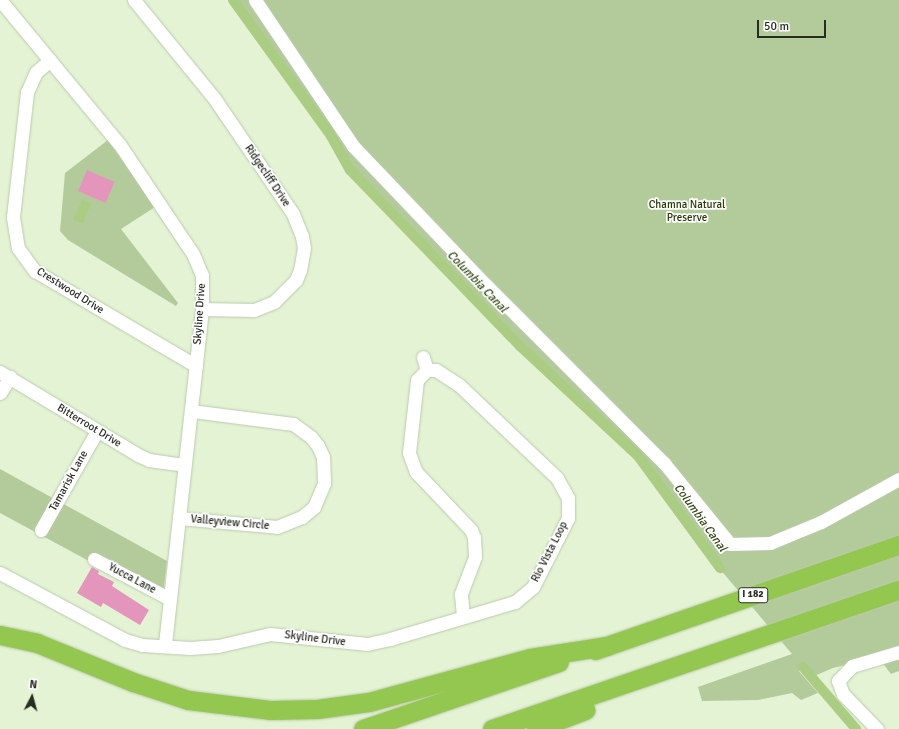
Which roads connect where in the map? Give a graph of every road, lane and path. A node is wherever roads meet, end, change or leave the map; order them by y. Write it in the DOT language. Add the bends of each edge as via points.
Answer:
graph roads {
  1 [pos="0,0"];
  2 [pos="134,0"];
  3 [pos="255,0"];
  4 [pos="50,60"];
  5 [pos="202,309"];
  6 [pos="423,357"];
  7 [pos="196,366"];
  8 [pos="427,370"];
  9 [pos="5,375"];
  10 [pos="0,393"];
  11 [pos="191,411"];
  12 [pos="97,431"];
  13 [pos="184,465"];
  14 [pos="899,479"];
  15 [pos="179,518"];
  16 [pos="41,530"];
  17 [pos="899,544"];
  18 [pos="94,559"];
  19 [pos="0,573"];
  20 [pos="899,590"];
  21 [pos="170,599"];
  22 [pos="463,617"];
  23 [pos="0,635"];
  24 [pos="166,646"];
  25 [pos="607,646"];
  26 [pos="899,652"];
  27 [pos="704,656"];
  28 [pos="363,729"];
  29 [pos="492,729"];
  30 [pos="536,729"];
  31 [pos="877,729"];
  1 -- 4 [label="street, Skyline Drive"];
  2 -- 5 [label="street, Ridgecliff Drive" via="214,98 293,214 302,236 303,257 298,275 274,302 254,310"];
  3 -- 14 [label="street" via="352,146 486,285 664,463 730,544 770,543 821,522"];
  4 -- 5 [label="street, Skyline Drive" via="120,145 193,254 202,275"];
  4 -- 7 [label="street, Crestwood Drive" via="36,72 27,92 13,217 18,248 35,270"];
  5 -- 7 [label="street, Skyline Drive"];
  6 -- 8 [label="street"];
  7 -- 11 [label="street, Skyline Drive"];
  8 -- 22 [label="street" via="421,374 415,387 409,453 416,472 471,530 474,537 475,557 461,594"];
  8 -- 22 [label="street, Rio Vista Loop" via="443,373 459,385 557,478 568,498 568,518 533,587 515,602"];
  9 -- 10 [label="street"];
  9 -- 12 [label="street, Bitterroot Drive"];
  11 -- 13 [label="street, Skyline Drive"];
  11 -- 15 [label="street, Valleyview Circle" via="293,424 311,437 318,446 323,457 324,483 314,507 302,517 277,527"];
  12 -- 13 [label="street, Bitterroot Drive" via="144,458"];
  12 -- 16 [label="street, Tamarisk Lane"];
  13 -- 15 [label="street, Skyline Drive"];
  15 -- 21 [label="street, Skyline Drive"];
  17 -- 25 [label="highway, I 182"];
  18 -- 21 [label="street, Yucca Lane"];
  19 -- 24 [label="street, Skyline Drive" via="125,640 142,645"];
  20 -- 27 [label="highway"];
  21 -- 24 [label="street, Skyline Drive"];
  22 -- 24 [label="street, Skyline Drive" via="390,640 367,644 270,634 205,648"];
  23 -- 25 [label="highway" via="38,643 176,696 209,704 271,710 317,709 369,702 530,658"];
  25 -- 28 [label="highway, I 182"];
  26 -- 31 [label="street" via="852,666 838,681 843,694"];
  27 -- 29 [label="highway"];
  27 -- 30 [label="highway" via="652,684"];
}
